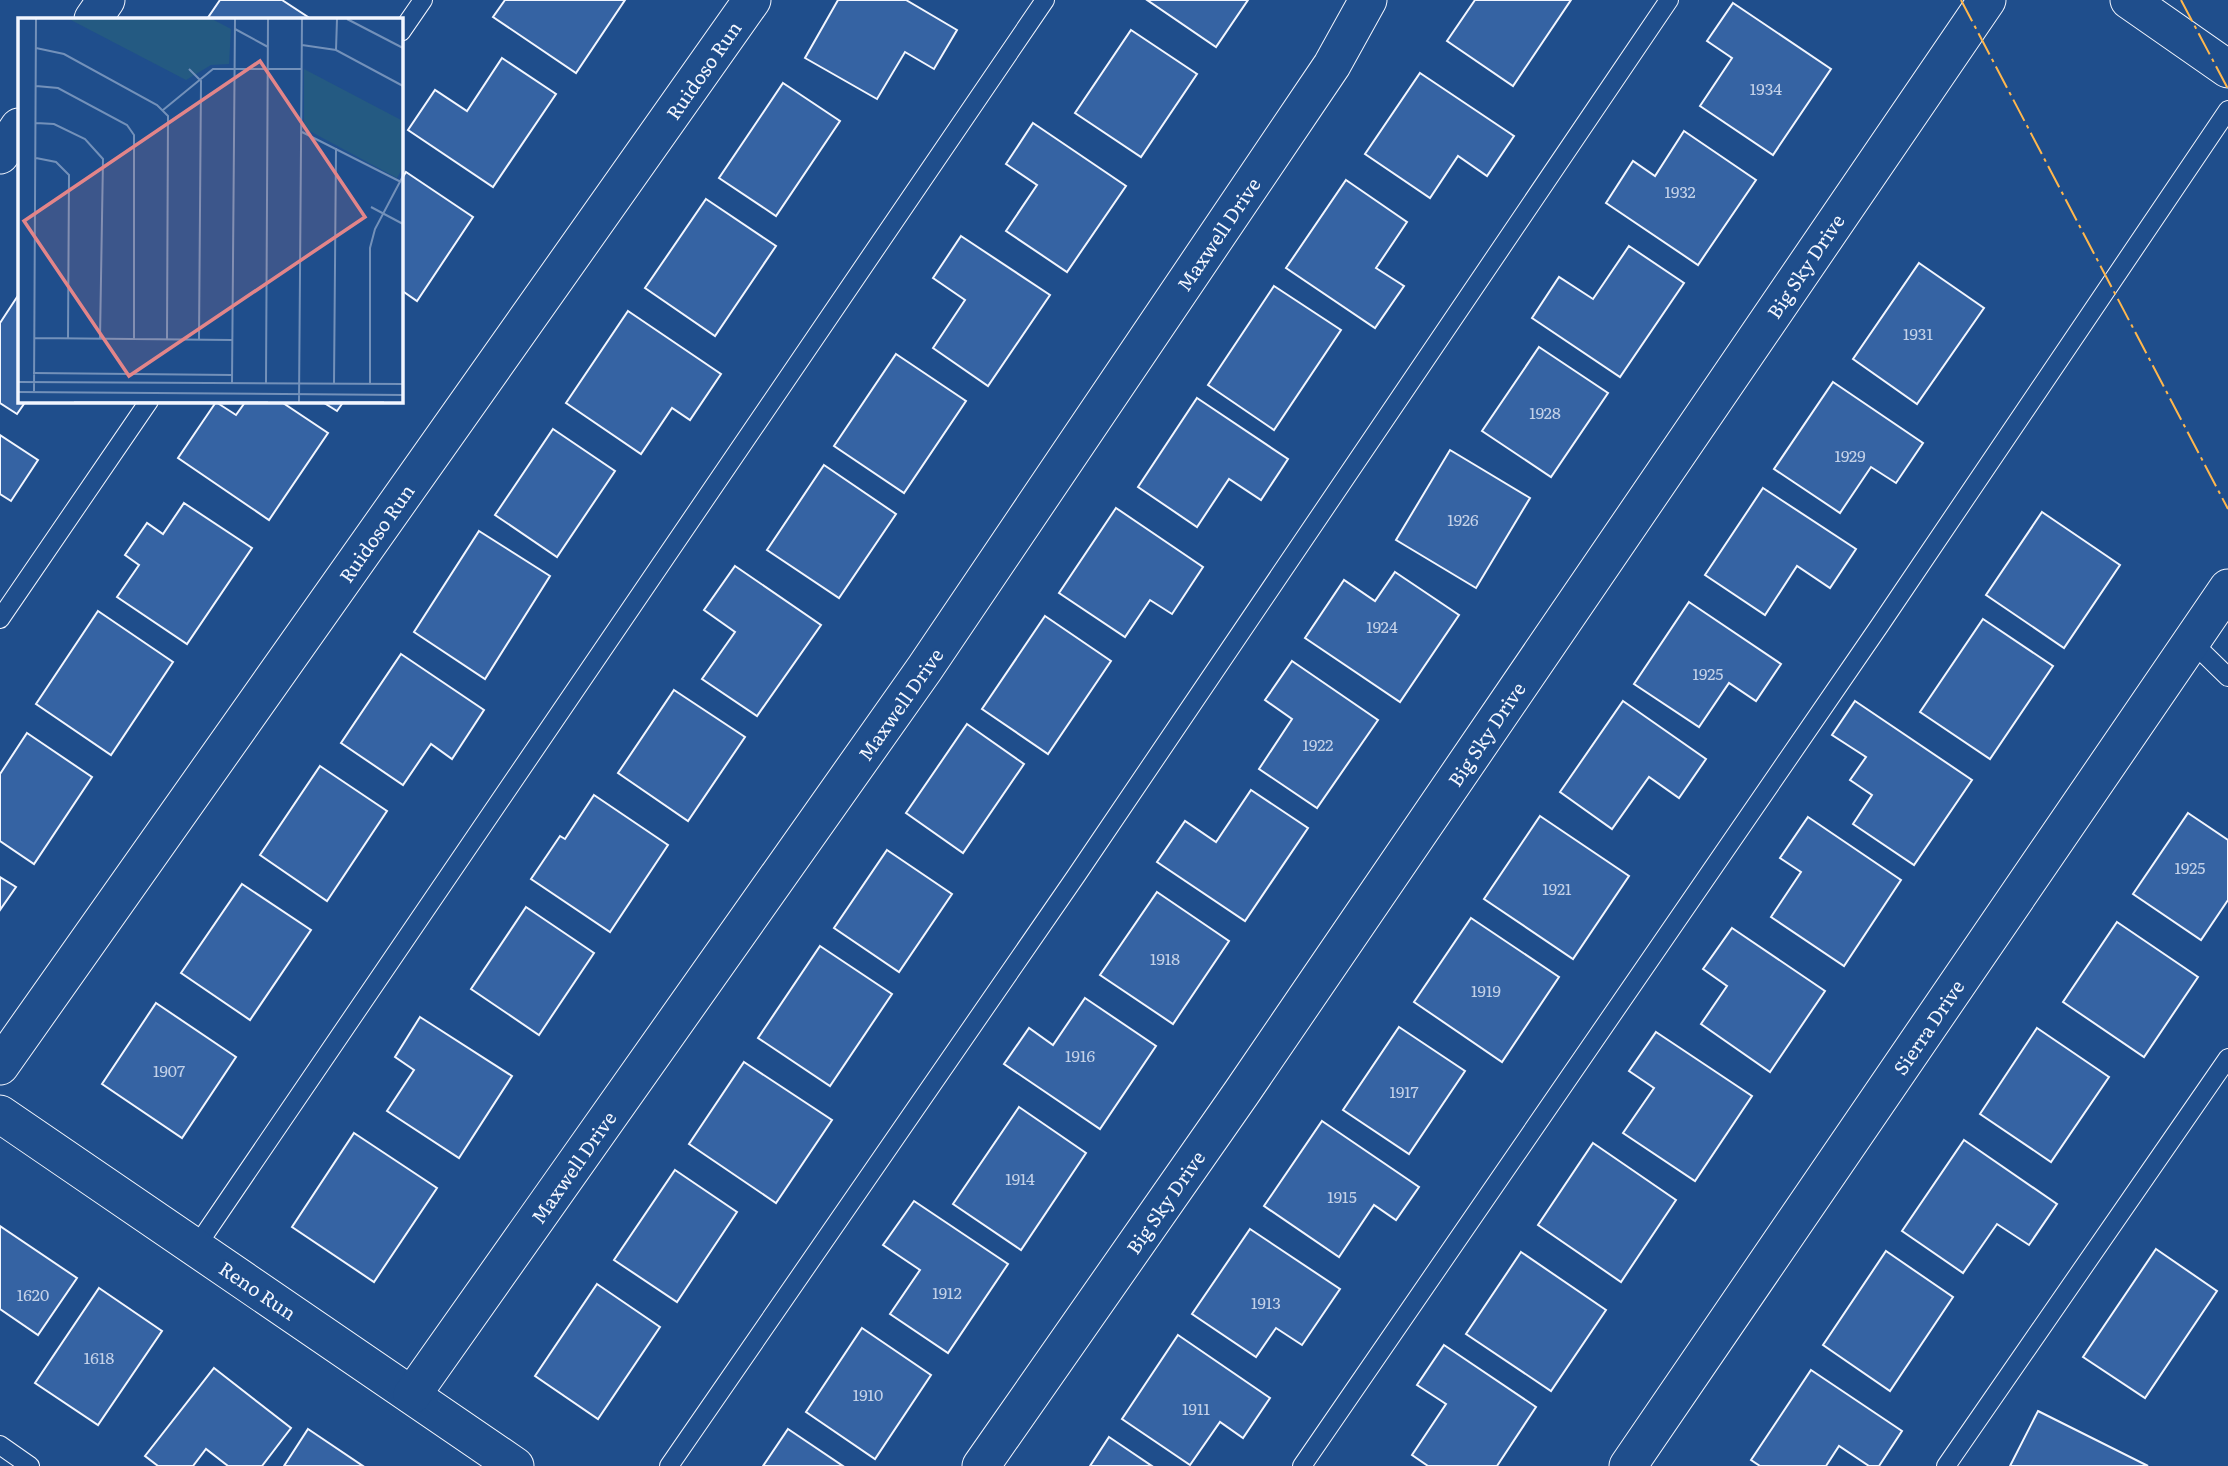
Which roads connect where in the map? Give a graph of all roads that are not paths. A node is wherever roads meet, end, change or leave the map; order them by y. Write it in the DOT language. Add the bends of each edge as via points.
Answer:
graph roads {
  1 [pos="106,0"];
  2 [pos="423,0"];
  3 [pos="752,0"];
  4 [pos="1045,0"];
  5 [pos="1368,0"];
  6 [pos="1669,0"];
  7 [pos="1987,0"];
  8 [pos="2129,0"];
  9 [pos="94,18"];
  10 [pos="402,31"];
  11 [pos="2228,69"];
  12 [pos="2228,110"];
  13 [pos="18,128"];
  14 [pos="0,155"];
  15 [pos="148,402"];
  16 [pos="2228,588"];
  17 [pos="0,619"];
  18 [pos="2192,642"];
  19 [pos="2228,677"];
  20 [pos="2228,1058"];
  21 [pos="0,1066"];
  22 [pos="0,1114"];
  23 [pos="195,1247"];
  24 [pos="412,1395"];
  25 [pos="0,1445"];
  26 [pos="30,1466"];
  27 [pos="516,1466"];
  28 [pos="669,1466"];
  29 [pos="981,1466"];
  30 [pos="1303,1466"];
  31 [pos="1628,1466"];
  32 [pos="1946,1466"];
  1 -- 9 [label="street"];
  2 -- 10 [label="lane"];
  3 -- 21 [label="street, Ruidoso Run"];
  4 -- 23 [label="lane"];
  5 -- 24 [label="street, Maxwell Drive" via="1332,65 925,668"];
  6 -- 28 [label="lane" via="1084,864"];
  7 -- 29 [label="street, Big Sky Drive" via="1242,1092"];
  8 -- 11 [label="street"];
  12 -- 30 [label="lane"];
  13 -- 14 [label="street"];
  15 -- 17 [label="lane"];
  16 -- 18 [label="street, Sierra Drive"];
  18 -- 19 [label="lane"];
  18 -- 31 [label="street, Sierra Drive"];
  20 -- 32 [label="lane"];
  22 -- 23 [label="street, Reno Run"];
  23 -- 24 [label="street, Reno Run"];
  24 -- 27 [label="street, Reno Run"];
  25 -- 26 [label="lane"];
}
